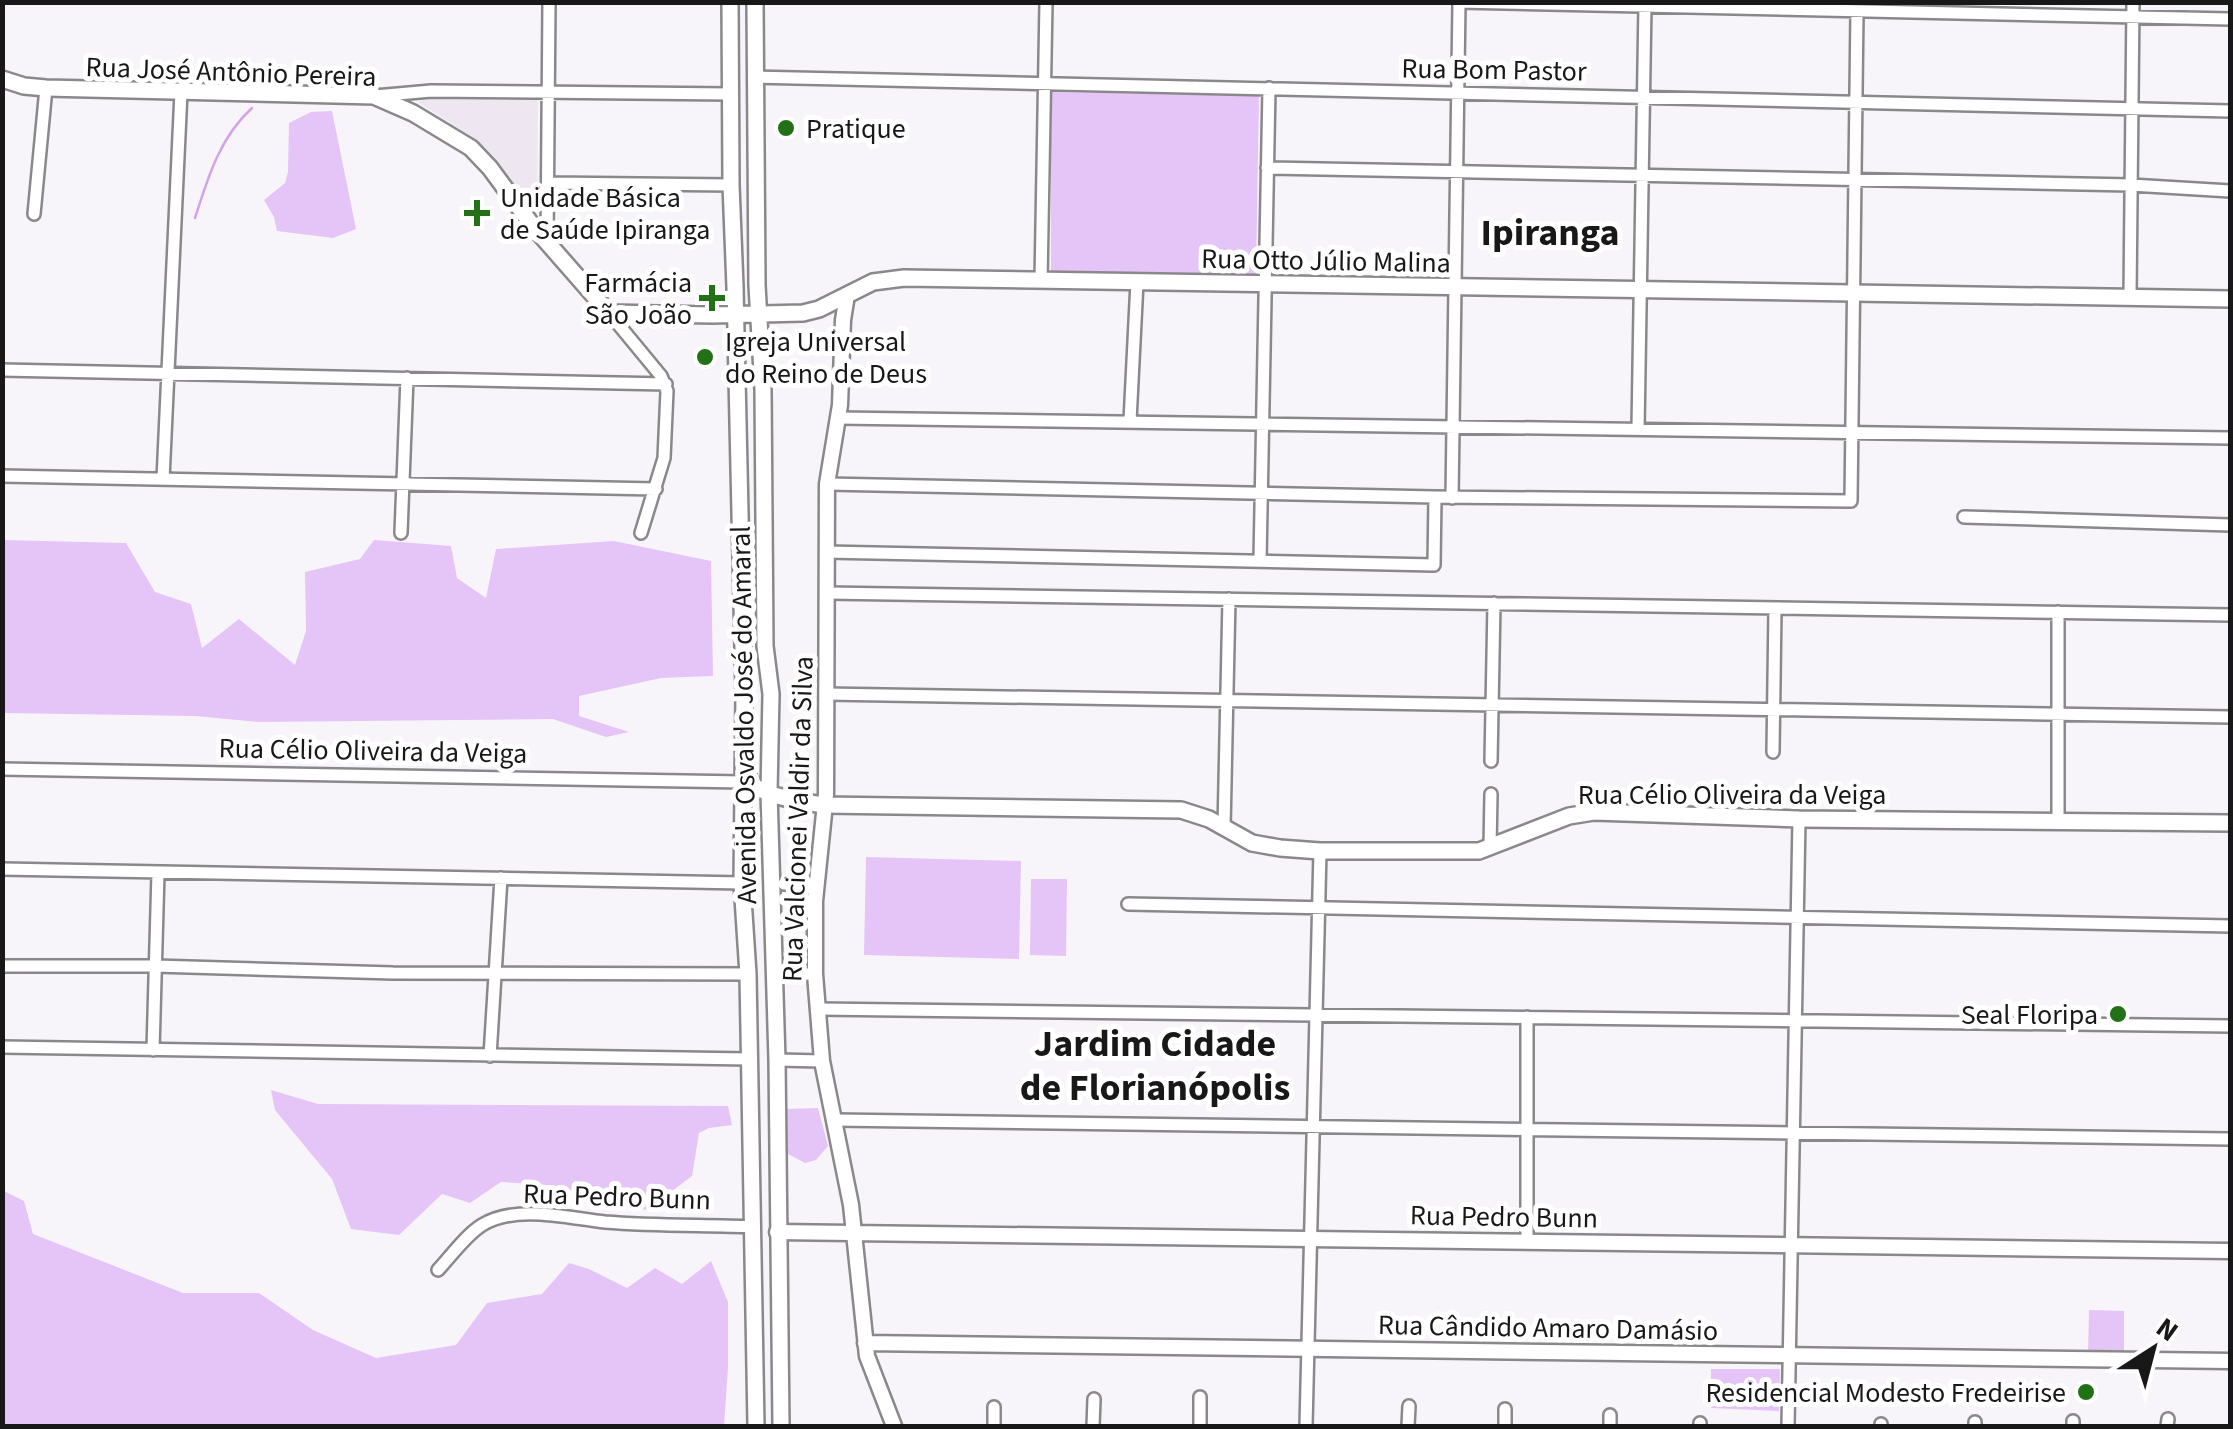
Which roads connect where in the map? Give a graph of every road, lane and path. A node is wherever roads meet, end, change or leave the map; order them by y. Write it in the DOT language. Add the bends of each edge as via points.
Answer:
graph roads {
  1 [pos="549,2"];
  2 [pos="718,2"];
  3 [pos="755,2"];
  4 [pos="1046,2"];
  5 [pos="1459,2"];
  6 [pos="2133,2"];
  7 [pos="730,3"];
  8 [pos="1645,4"];
  9 [pos="1857,11"];
  10 [pos="2132,17"];
  11 [pos="2230,19"];
  12 [pos="756,76"];
  13 [pos="2,79"];
  14 [pos="1043,83"];
  15 [pos="46,88"];
  16 [pos="1269,88"];
  17 [pos="548,91"];
  18 [pos="181,92"];
  19 [pos="1458,93"];
  20 [pos="731,94"];
  21 [pos="374,96"];
  22 [pos="1644,97"];
  23 [pos="1856,102"];
  24 [pos="2132,108"];
  25 [pos="2230,111"];
  26 [pos="1267,168"];
  27 [pos="1456,172"];
  28 [pos="1642,175"];
  29 [pos="1855,179"];
  30 [pos="548,183"];
  31 [pos="731,184"];
  32 [pos="2131,184"];
  33 [pos="2230,191"];
  34 [pos="34,214"];
  35 [pos="547,243"];
  36 [pos="1041,281"];
  37 [pos="1137,282"];
  38 [pos="1265,284"];
  39 [pos="1455,287"];
  40 [pos="1640,290"];
  41 [pos="1854,293"];
  42 [pos="847,294"];
  43 [pos="2130,298"];
  44 [pos="2230,299"];
  45 [pos="609,313"];
  46 [pos="758,314"];
  47 [pos="734,315"];
  48 [pos="2,370"];
  49 [pos="168,373"];
  50 [pos="407,378"];
  51 [pos="666,384"];
  52 [pos="838,418"];
  53 [pos="1130,421"];
  54 [pos="1263,424"];
  55 [pos="1453,426"];
  56 [pos="1638,429"];
  57 [pos="1852,432"];
  58 [pos="2230,438"];
  59 [pos="2,476"];
  60 [pos="163,479"];
  61 [pos="403,484"];
  62 [pos="827,484"];
  63 [pos="656,488"];
  64 [pos="1262,494"];
  65 [pos="1434,498"];
  66 [pos="1452,498"];
  67 [pos="1964,517"];
  68 [pos="2230,525"];
  69 [pos="401,533"];
  70 [pos="641,533"];
  71 [pos="826,552"];
  72 [pos="1260,561"];
  73 [pos="827,592"];
  74 [pos="741,595"];
  75 [pos="1228,599"];
  76 [pos="1494,603"];
  77 [pos="1775,608"];
  78 [pos="2058,612"];
  79 [pos="2230,615"];
  80 [pos="765,646"];
  81 [pos="826,694"];
  82 [pos="1227,701"];
  83 [pos="1492,705"];
  84 [pos="1774,710"];
  85 [pos="2057,714"];
  86 [pos="2230,717"];
  87 [pos="744,747"];
  88 [pos="1772,752"];
  89 [pos="1491,761"];
  90 [pos="2,769"];
  91 [pos="743,782"];
  92 [pos="768,793"];
  93 [pos="1491,794"];
  94 [pos="823,806"];
  95 [pos="1799,819"];
  96 [pos="2058,822"];
  97 [pos="2230,823"];
  98 [pos="1224,828"];
  99 [pos="1490,848"];
  100 [pos="1320,852"];
  101 [pos="2,869"];
  102 [pos="158,873"];
  103 [pos="501,878"];
  104 [pos="742,883"];
  105 [pos="784,884"];
  106 [pos="816,884"];
  107 [pos="1128,904"];
  108 [pos="1318,908"];
  109 [pos="1797,917"];
  110 [pos="772,925"];
  111 [pos="2230,926"];
  112 [pos="2,966"];
  113 [pos="156,966"];
  114 [pos="494,973"];
  115 [pos="748,974"];
  116 [pos="787,974"];
  117 [pos="815,974"];
  118 [pos="818,1009"];
  119 [pos="1316,1015"];
  120 [pos="1527,1017"];
  121 [pos="1796,1020"];
  122 [pos="2230,1026"];
  123 [pos="2,1047"];
  124 [pos="153,1050"];
  125 [pos="490,1056"];
  126 [pos="749,1060"];
  127 [pos="777,1060"];
  128 [pos="822,1061"];
  129 [pos="835,1120"];
  130 [pos="1313,1126"];
  131 [pos="1527,1129"];
  132 [pos="1794,1133"];
  133 [pos="2230,1139"];
  134 [pos="753,1227"];
  135 [pos="777,1232"];
  136 [pos="854,1233"];
  137 [pos="1310,1239"];
  138 [pos="1526,1242"];
  139 [pos="1792,1245"];
  140 [pos="2230,1251"];
  141 [pos="438,1270"];
  142 [pos="865,1343"];
  143 [pos="1308,1349"];
  144 [pos="1790,1355"];
  145 [pos="2230,1361"];
  146 [pos="1200,1397"];
  147 [pos="1094,1399"];
  148 [pos="1408,1406"];
  149 [pos="994,1408"];
  150 [pos="1505,1409"];
  151 [pos="756,1426"];
  152 [pos="781,1426"];
  153 [pos="894,1426"];
  154 [pos="994,1426"];
  155 [pos="1094,1426"];
  156 [pos="1200,1426"];
  157 [pos="1306,1426"];
  158 [pos="1408,1426"];
  159 [pos="1505,1426"];
  160 [pos="1788,1426"];
  1 -- 17 [label="street"];
  2 -- 7 [label="street"];
  3 -- 12 [label="main road, Avenida Osvaldo José do Amaral"];
  4 -- 14 [label="street"];
  5 -- 8 [label="street"];
  5 -- 19 [label="street"];
  6 -- 10 [label="street"];
  7 -- 12 [label="main road" via="737,68"];
  7 -- 20 [label="main road, Avenida Osvaldo José do Amaral"];
  8 -- 9 [label="street"];
  8 -- 22 [label="street"];
  9 -- 10 [label="street"];
  9 -- 23 [label="street"];
  10 -- 11 [label="street"];
  10 -- 24 [label="street"];
  12 -- 14 [label="street, Rua Bom Pastor"];
  12 -- 46 [label="main road, Avenida Osvaldo José do Amaral"];
  13 -- 15 [label="main road, Rua José Antônio Pereira"];
  14 -- 16 [label="street, Rua Bom Pastor"];
  14 -- 36 [label="street"];
  15 -- 18 [label="main road, Rua José Antônio Pereira"];
  15 -- 34 [label="street"];
  16 -- 19 [label="street, Rua Bom Pastor"];
  16 -- 26 [label="street"];
  17 -- 20 [label="street"];
  17 -- 21 [label="street"];
  17 -- 30 [label="street"];
  18 -- 21 [label="main road, Rua José Antônio Pereira"];
  18 -- 49 [label="street"];
  19 -- 22 [label="street, Rua Bom Pastor"];
  19 -- 27 [label="street"];
  20 -- 31 [label="main road, Avenida Osvaldo José do Amaral"];
  21 -- 35 [label="main road, Rua José Antônio Pereira" via="471,148"];
  22 -- 23 [label="street, Rua Bom Pastor"];
  22 -- 28 [label="street"];
  23 -- 24 [label="street, Rua Bom Pastor"];
  23 -- 29 [label="street"];
  24 -- 25 [label="street, Rua Bom Pastor"];
  24 -- 32 [label="street"];
  26 -- 27 [label="street"];
  26 -- 38 [label="street"];
  27 -- 28 [label="street"];
  27 -- 39 [label="street"];
  28 -- 29 [label="street"];
  28 -- 40 [label="street"];
  29 -- 32 [label="street"];
  29 -- 41 [label="street"];
  30 -- 31 [label="street"];
  30 -- 35 [label="street"];
  31 -- 47 [label="main road, Avenida Osvaldo José do Amaral"];
  32 -- 33 [label="street"];
  32 -- 43 [label="street"];
  35 -- 45 [label="main road, Rua José Antônio Pereira"];
  36 -- 37 [label="main road, Rua Otto Júlio Malina"];
  36 -- 42 [label="main road, Rua Otto Júlio Malina" via="891,278"];
  37 -- 38 [label="main road, Rua Otto Júlio Malina"];
  37 -- 53 [label="street"];
  38 -- 39 [label="main road, Rua Otto Júlio Malina"];
  38 -- 54 [label="street"];
  39 -- 40 [label="main road, Rua Otto Júlio Malina"];
  39 -- 55 [label="street"];
  40 -- 41 [label="main road, Rua Otto Júlio Malina"];
  40 -- 56 [label="street"];
  41 -- 43 [label="main road, Rua Otto Júlio Malina"];
  41 -- 57 [label="street"];
  42 -- 46 [label="main road, Rua Otto Júlio Malina" via="803,313"];
  42 -- 52 [label="street, Rua Valcionei Valdir da Silva"];
  43 -- 44 [label="main road, Rua Otto Júlio Malina"];
  45 -- 47 [label="main road, Rua Otto Júlio Malina"];
  45 -- 51 [label="street"];
  46 -- 47 [label="main road, Rua Otto Júlio Malina"];
  46 -- 80 [label="main road, Avenida Osvaldo José do Amaral"];
  47 -- 74 [label="main road, Avenida Osvaldo José do Amaral"];
  48 -- 49 [label="street"];
  49 -- 50 [label="street"];
  49 -- 60 [label="street"];
  50 -- 51 [label="street"];
  50 -- 61 [label="street"];
  51 -- 63 [label="street" via="666,446"];
  52 -- 53 [label="street"];
  52 -- 62 [label="street, Rua Valcionei Valdir da Silva"];
  53 -- 54 [label="street"];
  54 -- 55 [label="street"];
  54 -- 64 [label="street"];
  55 -- 56 [label="street"];
  55 -- 66 [label="street"];
  56 -- 57 [label="street"];
  57 -- 58 [label="street"];
  57 -- 66 [label="street" via="1851,501"];
  59 -- 60 [label="street"];
  60 -- 61 [label="street"];
  61 -- 63 [label="street"];
  61 -- 69 [label="street"];
  62 -- 64 [label="street"];
  62 -- 71 [label="street, Rua Valcionei Valdir da Silva"];
  63 -- 70 [label="street"];
  64 -- 65 [label="street"];
  64 -- 72 [label="street"];
  65 -- 66 [label="street"];
  65 -- 72 [label="street" via="1434,565"];
  67 -- 68 [label="street"];
  71 -- 72 [label="street"];
  71 -- 73 [label="street, Rua Valcionei Valdir da Silva"];
  73 -- 75 [label="street"];
  73 -- 81 [label="street, Rua Valcionei Valdir da Silva"];
  74 -- 80 [label="main road" via="756,590"];
  74 -- 87 [label="main road, Avenida Osvaldo José do Amaral"];
  75 -- 76 [label="street"];
  75 -- 82 [label="street"];
  76 -- 77 [label="street"];
  76 -- 83 [label="street"];
  77 -- 78 [label="street"];
  77 -- 84 [label="street"];
  78 -- 79 [label="street"];
  78 -- 85 [label="street"];
  80 -- 92 [label="main road, Avenida Osvaldo José do Amaral"];
  81 -- 82 [label="street"];
  81 -- 94 [label="street, Rua Valcionei Valdir da Silva"];
  82 -- 83 [label="street"];
  82 -- 98 [label="street"];
  83 -- 84 [label="street"];
  83 -- 89 [label="street"];
  84 -- 85 [label="street"];
  84 -- 88 [label="street"];
  85 -- 86 [label="street"];
  85 -- 96 [label="street"];
  87 -- 91 [label="main road, Avenida Osvaldo José do Amaral"];
  87 -- 92 [label="main road" via="750,780"];
  90 -- 91 [label="street, Rua Célio Oliveira da Veiga"];
  91 -- 104 [label="main road, Avenida Osvaldo José do Amaral"];
  92 -- 94 [label="main road, Rua Célio Oliveira da Veiga"];
  92 -- 110 [label="main road, Avenida Osvaldo José do Amaral"];
  93 -- 99 [label="street"];
  94 -- 98 [label="main road, Rua Célio Oliveira da Veiga" via="1181,810"];
  94 -- 106 [label="street, Rua Valcionei Valdir da Silva"];
  95 -- 96 [label="main road, Rua Célio Oliveira da Veiga"];
  95 -- 99 [label="main road, Rua Célio Oliveira da Veiga" via="1583,812"];
  95 -- 109 [label="street"];
  96 -- 97 [label="main road, Rua Célio Oliveira da Veiga"];
  98 -- 100 [label="main road, Rua Célio Oliveira da Veiga" via="1252,843"];
  99 -- 100 [label="main road, Rua Célio Oliveira da Veiga"];
  100 -- 108 [label="street"];
  101 -- 102 [label="street"];
  102 -- 103 [label="street"];
  102 -- 113 [label="street"];
  103 -- 104 [label="street"];
  103 -- 114 [label="street"];
  104 -- 110 [label="main road" via="752,934 764,938"];
  104 -- 115 [label="main road, Avenida Osvaldo José do Amaral"];
  105 -- 106 [label="street"];
  106 -- 117 [label="street, Rua Valcionei Valdir da Silva"];
  107 -- 108 [label="street"];
  108 -- 109 [label="street"];
  108 -- 119 [label="street"];
  109 -- 111 [label="street"];
  109 -- 121 [label="street"];
  110 -- 127 [label="main road, Avenida Osvaldo José do Amaral"];
  112 -- 113 [label="street"];
  113 -- 114 [label="street"];
  113 -- 124 [label="street"];
  114 -- 115 [label="street"];
  114 -- 125 [label="street"];
  115 -- 126 [label="main road, Avenida Osvaldo José do Amaral"];
  116 -- 117 [label="street"];
  117 -- 118 [label="street, Rua Valcionei Valdir da Silva"];
  118 -- 119 [label="street"];
  118 -- 128 [label="street, Rua Valcionei Valdir da Silva"];
  119 -- 120 [label="street"];
  119 -- 130 [label="street"];
  120 -- 121 [label="street"];
  120 -- 131 [label="street"];
  121 -- 122 [label="street"];
  121 -- 132 [label="street"];
  123 -- 124 [label="street"];
  124 -- 125 [label="street"];
  125 -- 126 [label="street"];
  126 -- 134 [label="main road, Avenida Osvaldo José do Amaral"];
  127 -- 128 [label="street"];
  127 -- 135 [label="main road, Avenida Osvaldo José do Amaral"];
  128 -- 129 [label="street, Rua Valcionei Valdir da Silva"];
  129 -- 130 [label="street"];
  129 -- 136 [label="street, Rua Valcionei Valdir da Silva"];
  130 -- 131 [label="street"];
  130 -- 137 [label="street"];
  131 -- 132 [label="street"];
  131 -- 138 [label="street"];
  132 -- 133 [label="street"];
  132 -- 139 [label="street"];
  134 -- 141 [label="street, Rua Pedro Bunn" via="519,1215 480,1226"];
  134 -- 151 [label="main road, Avenida Osvaldo José do Amaral"];
  135 -- 136 [label="street, Rua Pedro Bunn"];
  135 -- 152 [label="main road, Avenida Osvaldo José do Amaral"];
  136 -- 137 [label="street, Rua Pedro Bunn"];
  136 -- 142 [label="street, Rua Valcionei Valdir da Silva"];
  137 -- 138 [label="street, Rua Pedro Bunn"];
  137 -- 143 [label="street"];
  138 -- 139 [label="street, Rua Pedro Bunn"];
  139 -- 140 [label="street, Rua Pedro Bunn"];
  139 -- 144 [label="street"];
  142 -- 143 [label="street, Rua Cândido Amaro Damásio"];
  142 -- 153 [label="street, Rua Valcionei Valdir da Silva"];
  143 -- 144 [label="street, Rua Cândido Amaro Damásio"];
  143 -- 157 [label="street"];
  144 -- 145 [label="street, Rua Cândido Amaro Damásio"];
  144 -- 160 [label="street"];
  146 -- 156 [label="street"];
  147 -- 155 [label="street"];
  148 -- 158 [label="street"];
  149 -- 154 [label="street"];
  150 -- 159 [label="street"];
}
